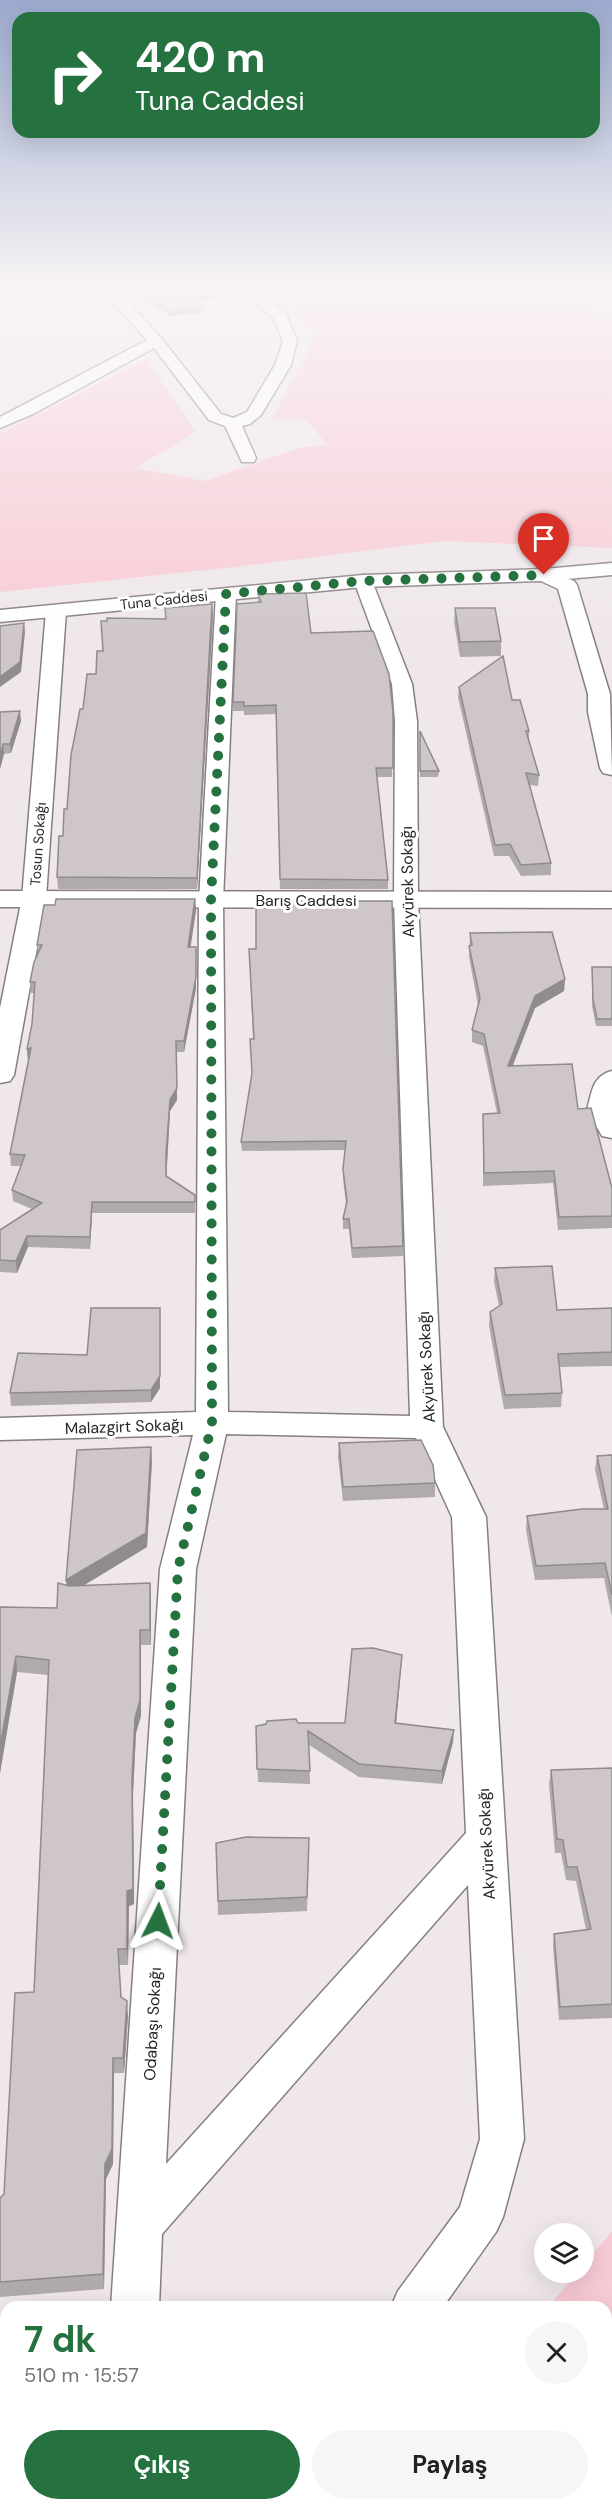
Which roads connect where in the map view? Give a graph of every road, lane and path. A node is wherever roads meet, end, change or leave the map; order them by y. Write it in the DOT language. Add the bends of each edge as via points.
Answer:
graph roads {
  1 [pos="41,403"];
  2 [pos="204,403"];
  3 [pos="260,403"];
  4 [pos="0,423"];
  5 [pos="232,423"];
  6 [pos="248,458"];
  7 [pos="612,569"];
  8 [pos="544,575"];
  9 [pos="363,581"];
  10 [pos="226,594"];
  11 [pos="56,611"];
  12 [pos="0,616"];
  13 [pos="606,712"];
  14 [pos="612,768"];
  15 [pos="34,898"];
  16 [pos="0,899"];
  17 [pos="211,900"];
  18 [pos="406,900"];
  19 [pos="612,900"];
  20 [pos="0,1075"];
  21 [pos="612,1079"];
  22 [pos="612,1130"];
  23 [pos="212,1423"];
  24 [pos="427,1427"];
  25 [pos="0,1429"];
  26 [pos="486,1838"];
  27 [pos="140,2226"];
  28 [pos="135,2301"];
  29 [pos="419,2301"];
  1 -- 4 [label="street"];
  2 -- 5 [label="street" via="215,417"];
  3 -- 5 [label="street" via="253,415"];
  5 -- 6 [label="street"];
  7 -- 8 [label="street"];
  8 -- 9 [label="street, Tuna Caddesi"];
  8 -- 13 [label="street" via="567,585"];
  9 -- 10 [label="street, Tuna Caddesi"];
  9 -- 18 [label="street, Akyürek Sokağı" via="402,684 406,721"];
  10 -- 11 [label="street, Tuna Caddesi"];
  10 -- 17 [label="street, Odabaşı Sokağı"];
  11 -- 12 [label="street, Tuna Caddesi"];
  11 -- 15 [label="street, Tosun Sokağı"];
  13 -- 14 [label="street"];
  15 -- 16 [label="street, Barış Caddesi"];
  15 -- 17 [label="street, Barış Caddesi"];
  15 -- 20 [label="street, Tosun Sokağı"];
  17 -- 18 [label="street, Barış Caddesi"];
  17 -- 23 [label="street, Odabaşı Sokağı"];
  18 -- 19 [label="street, Barış Caddesi"];
  18 -- 24 [label="street, Akyürek Sokağı"];
  21 -- 22 [label="street" via="601,1110"];
  23 -- 24 [label="street, Malazgirt Sokağı"];
  23 -- 25 [label="street, Malazgirt Sokağı"];
  23 -- 27 [label="street, Odabaşı Sokağı" via="178,1569"];
  24 -- 26 [label="street, Akyürek Sokağı" via="470,1517"];
  26 -- 27 [label="street"];
  26 -- 29 [label="street, Akyürek Sokağı" via="502,2139 480,2217"];
  27 -- 28 [label="street, Odabaşı Sokağı"];
}
